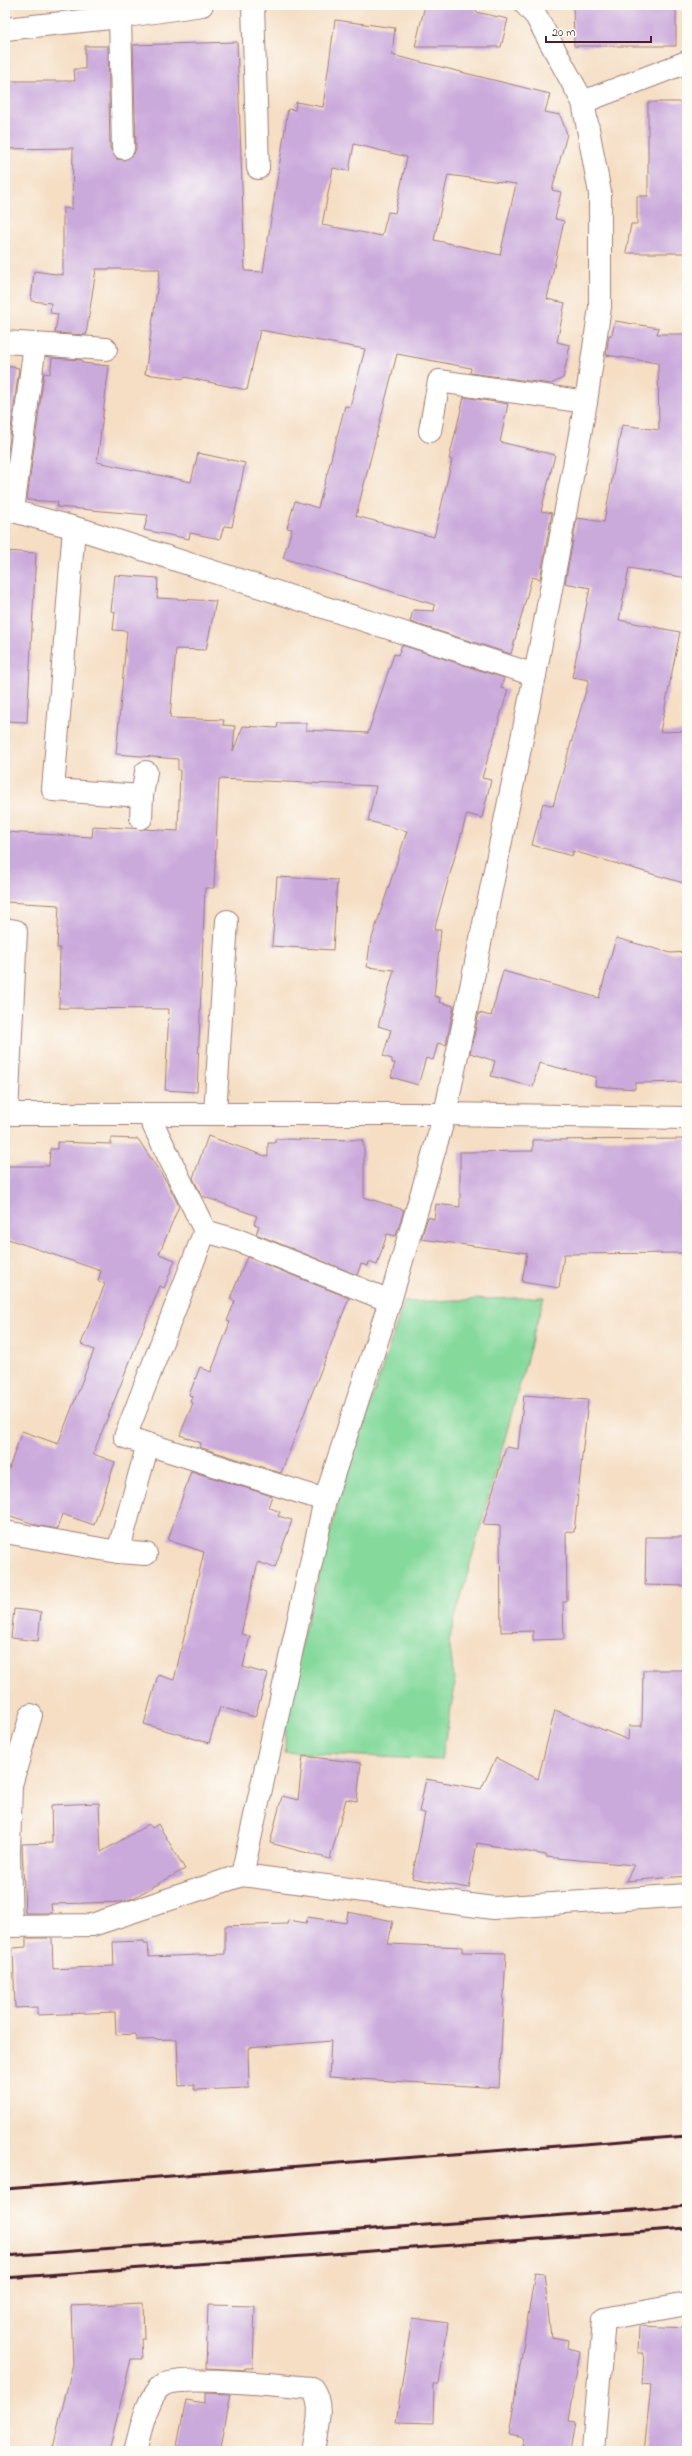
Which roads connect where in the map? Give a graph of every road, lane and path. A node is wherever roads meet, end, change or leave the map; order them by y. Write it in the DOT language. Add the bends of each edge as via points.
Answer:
graph roads {
  1 [pos="202,5"];
  2 [pos="253,5"];
  3 [pos="526,5"];
  4 [pos="149,9"];
  5 [pos="120,17"];
  6 [pos="5,29"];
  7 [pos="687,62"];
  8 [pos="583,102"];
  9 [pos="123,148"];
  10 [pos="258,168"];
  11 [pos="5,342"];
  12 [pos="35,344"];
  13 [pos="106,349"];
  14 [pos="586,402"];
  15 [pos="430,431"];
  16 [pos="9,510"];
  17 [pos="74,528"];
  18 [pos="535,675"];
  19 [pos="146,772"];
  20 [pos="142,796"];
  21 [pos="141,818"];
  22 [pos="227,921"];
  23 [pos="5,929"];
  24 [pos="6,1114"];
  25 [pos="148,1114"];
  26 [pos="215,1114"];
  27 [pos="445,1114"];
  28 [pos="687,1118"];
  29 [pos="205,1231"];
  30 [pos="390,1301"];
  31 [pos="148,1444"];
  32 [pos="325,1500"];
  33 [pos="5,1532"];
  34 [pos="118,1552"];
  35 [pos="146,1554"];
  36 [pos="31,1715"];
  37 [pos="242,1875"];
  38 [pos="687,1895"];
  39 [pos="8,1926"];
  40 [pos="687,2304"];
  41 [pos="136,2451"];
  42 [pos="312,2451"];
  43 [pos="593,2451"];
  1 -- 4 [label="street"];
  2 -- 10 [label="street"];
  3 -- 8 [label="street" via="536,16"];
  4 -- 5 [label="street"];
  5 -- 6 [label="street"];
  5 -- 9 [label="street"];
  7 -- 8 [label="street"];
  8 -- 14 [label="street" via="600,193 600,307"];
  11 -- 12 [label="street"];
  12 -- 13 [label="street"];
  12 -- 16 [label="street"];
  14 -- 15 [label="street" via="439,381"];
  14 -- 18 [label="street"];
  16 -- 17 [label="street"];
  17 -- 18 [label="street"];
  17 -- 20 [label="street" via="53,790"];
  18 -- 27 [label="street"];
  19 -- 20 [label="street"];
  20 -- 21 [label="street"];
  22 -- 26 [label="street"];
  23 -- 24 [label="street" via="16,931"];
  24 -- 25 [label="street"];
  25 -- 26 [label="street"];
  25 -- 29 [label="street"];
  26 -- 27 [label="street"];
  27 -- 28 [label="street"];
  27 -- 30 [label="street"];
  29 -- 30 [label="street" via="240,1241"];
  29 -- 31 [label="street" via="125,1437"];
  30 -- 32 [label="street"];
  31 -- 32 [label="street"];
  31 -- 34 [label="street"];
  32 -- 37 [label="street"];
  33 -- 34 [label="street"];
  34 -- 35 [label="street"];
  36 -- 39 [label="street" via="11,1785"];
  37 -- 38 [label="street" via="493,1908"];
  37 -- 39 [label="street" via="92,1925"];
  40 -- 43 [label="street" via="604,2320"];
  41 -- 42 [label="street" via="150,2399 163,2385 188,2380 312,2388 319,2398"];
}
